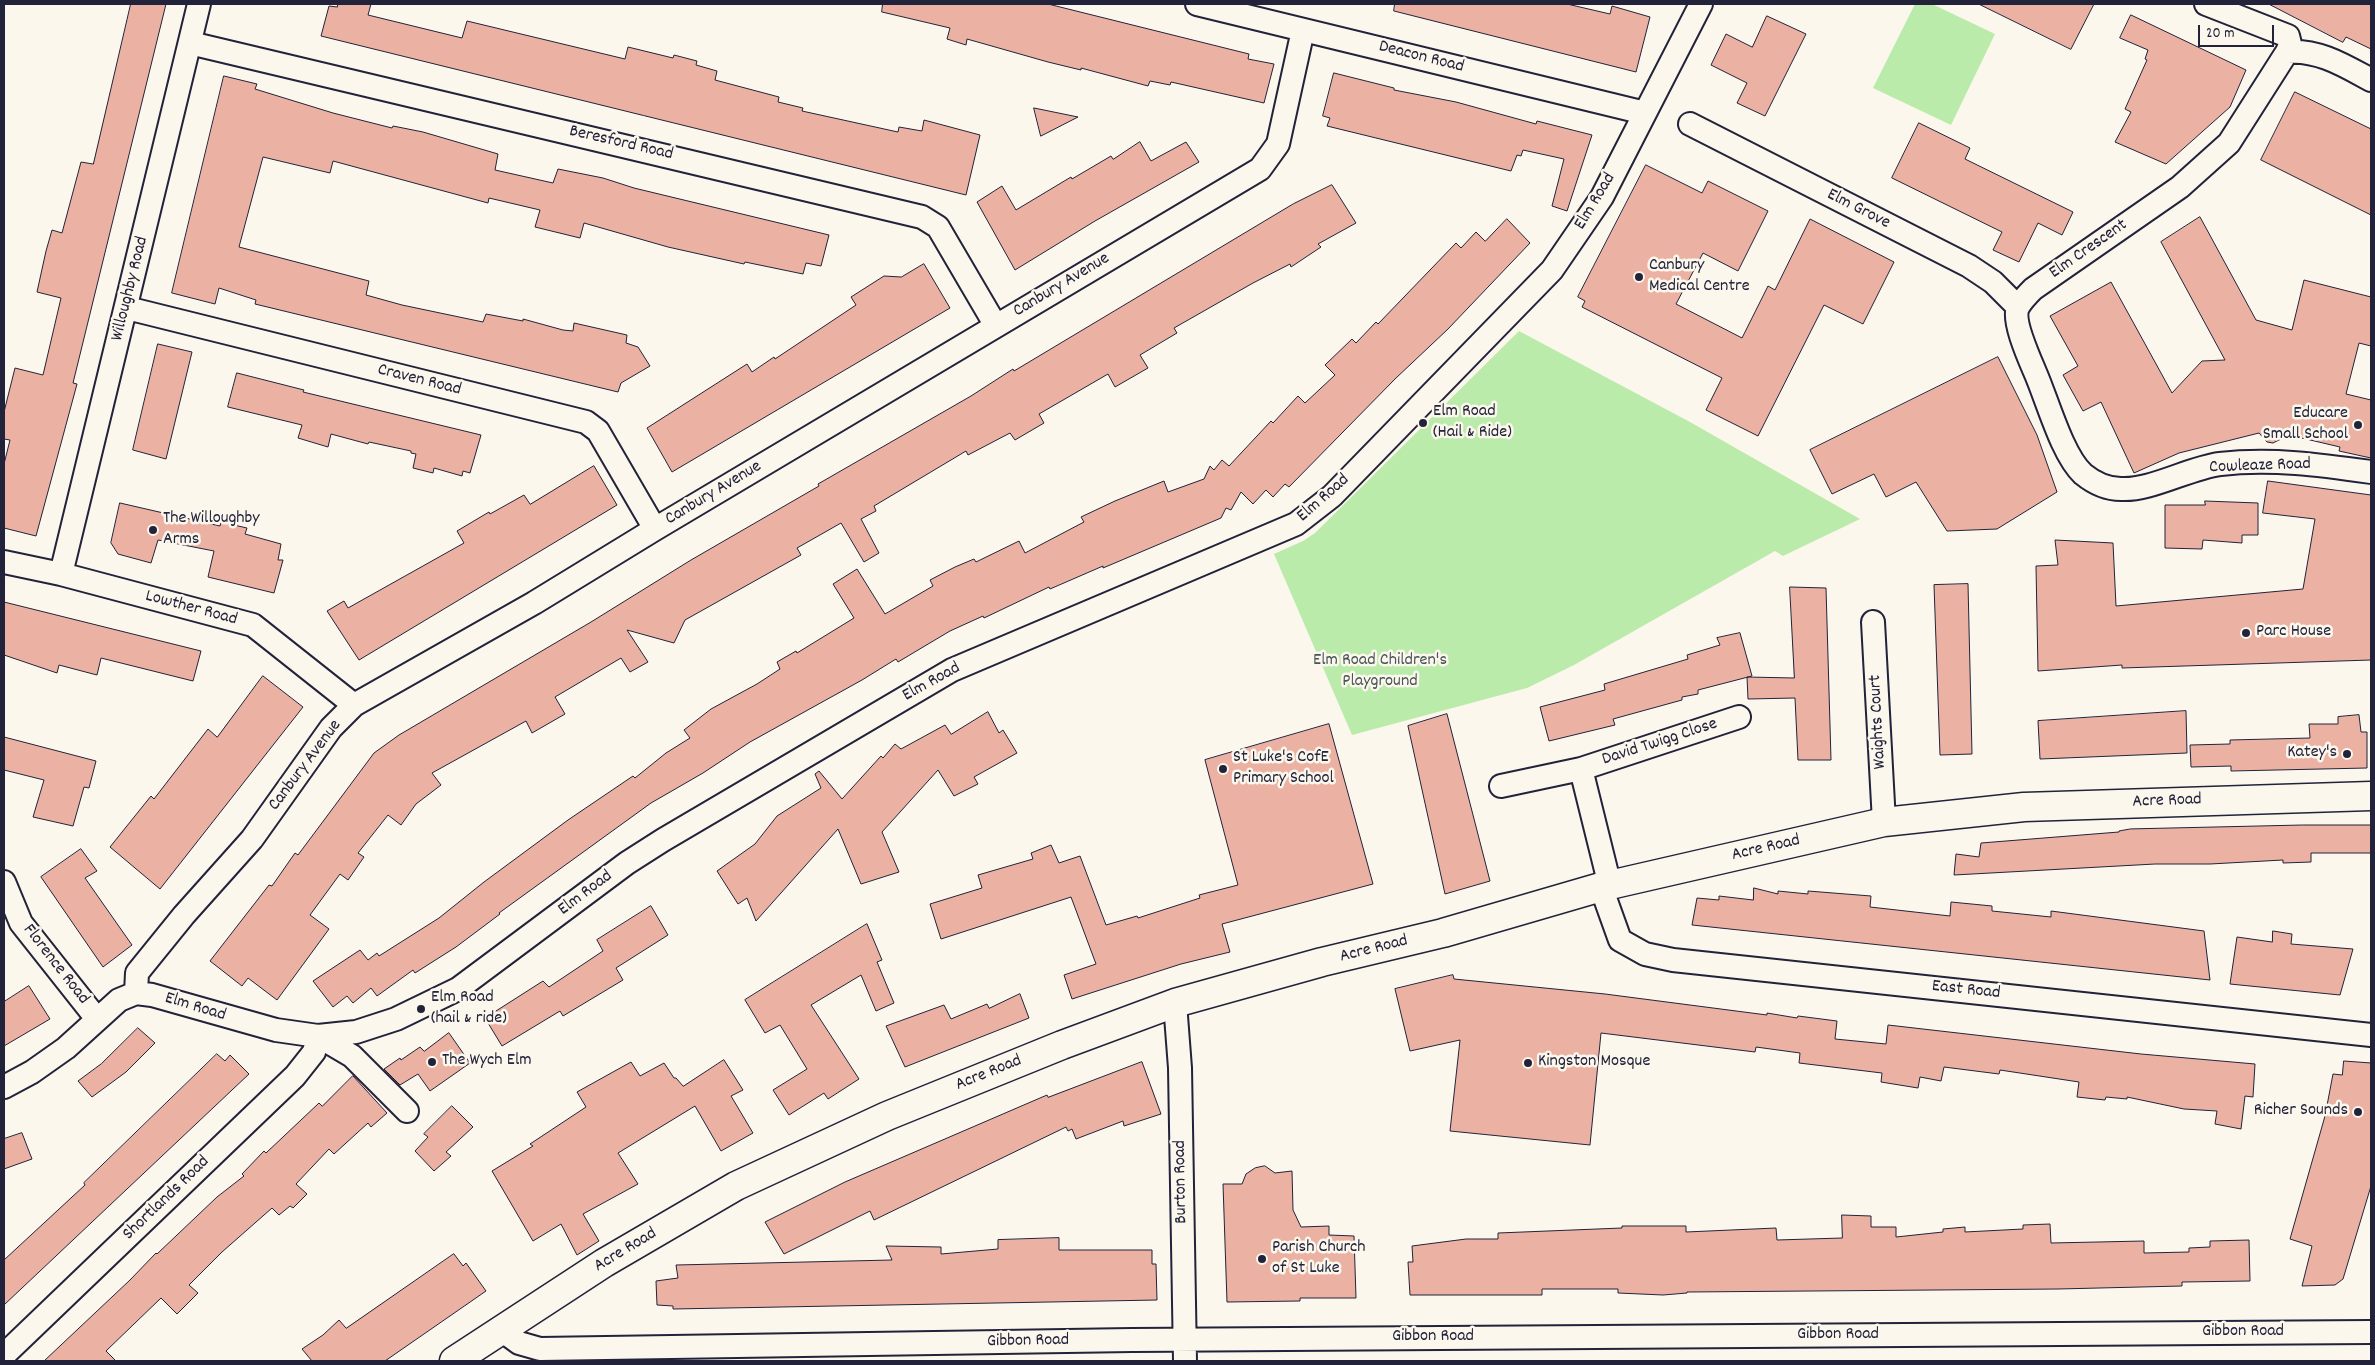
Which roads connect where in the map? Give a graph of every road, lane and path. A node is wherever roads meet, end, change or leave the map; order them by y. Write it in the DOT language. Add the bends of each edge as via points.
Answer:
graph roads {
  1 [pos="199,4"];
  2 [pos="1198,4"];
  3 [pos="1701,4"];
  4 [pos="2206,4"];
  5 [pos="1303,30"];
  6 [pos="190,43"];
  7 [pos="2287,52"];
  8 [pos="2371,80"];
  9 [pos="1645,112"];
  10 [pos="1690,124"];
  11 [pos="127,308"];
  12 [pos="2018,308"];
  13 [pos="996,326"];
  14 [pos="2371,472"];
  15 [pos="655,529"];
  16 [pos="4,562"];
  17 [pos="61,574"];
  18 [pos="1873,622"];
  19 [pos="354,705"];
  20 [pos="1739,717"];
  21 [pos="1581,769"];
  22 [pos="1502,786"];
  23 [pos="2371,796"];
  24 [pos="1884,822"];
  25 [pos="4,882"];
  26 [pos="1606,886"];
  27 [pos="136,993"];
  28 [pos="1175,1002"];
  29 [pos="98,1019"];
  30 [pos="2371,1035"];
  31 [pos="318,1036"];
  32 [pos="4,1087"];
  33 [pos="407,1111"];
  34 [pos="500,1329"];
  35 [pos="2371,1332"];
  36 [pos="1185,1351"];
  37 [pos="4,1355"];
  38 [pos="454,1361"];
  1 -- 6 [label="street, Willoughby Road"];
  2 -- 5 [label="street, Deacon Road"];
  3 -- 9 [label="street, Elm Road"];
  4 -- 7 [label="street" via="2288,36"];
  5 -- 9 [label="street, Deacon Road"];
  5 -- 13 [label="street, Canbury Avenue" via="1278,144 1260,170"];
  6 -- 11 [label="street, Willoughby Road"];
  6 -- 13 [label="street, Beresford Road" via="922,217 938,227"];
  7 -- 8 [label="street" via="2306,52 2329,58"];
  7 -- 12 [label="street, Elm Crescent" via="2229,143 2180,187 2033,289"];
  9 -- 31 [label="street, Elm Road" via="1602,197 1552,270 1332,496 1296,524 952,670 627,864 458,989 396,1019 356,1032"];
  10 -- 12 [label="street, Elm Grove" via="1969,266 1993,282"];
  11 -- 15 [label="street, Craven Road" via="586,422 598,431"];
  11 -- 17 [label="street, Willoughby Road"];
  12 -- 14 [label="street, Cowleaze Road" via="2024,348 2064,444 2075,465 2092,481 2107,488 2134,489 2220,464 2286,462"];
  13 -- 15 [label="street, Canbury Avenue"];
  15 -- 19 [label="street, Canbury Avenue" via="534,604"];
  16 -- 17 [label="street, Lowther Road"];
  17 -- 19 [label="street, Lowther Road" via="253,625"];
  18 -- 24 [label="street, Waights Court"];
  19 -- 27 [label="street, Canbury Avenue" via="331,728 252,839 184,914 137,973"];
  20 -- 21 [label="street, David Twigg Close"];
  21 -- 22 [label="street, David Twigg Close"];
  21 -- 26 [label="street, David Twigg Close"];
  23 -- 24 [label="street, Acre Road" via="2024,807"];
  24 -- 26 [label="street, Acre Road"];
  25 -- 29 [label="street, Florence Road" via="21,923"];
  26 -- 28 [label="street, Acre Road" via="1443,933"];
  26 -- 30 [label="street, East Road" via="1620,940 1645,954 1673,960"];
  27 -- 29 [label="street" via="119,1000"];
  27 -- 31 [label="street, Elm Road" via="276,1030"];
  28 -- 34 [label="street, Acre Road" via="887,1116 736,1186 604,1263"];
  28 -- 36 [label="street, Burton Road" via="1180,1068"];
  29 -- 32 [label="street" via="32,1072"];
  31 -- 33 [label="street" via="352,1056"];
  31 -- 37 [label="street, Shortlands Road" via="314,1052 295,1076"];
  34 -- 36 [label="street, Gibbon Road" via="519,1343 540,1348"];
  34 -- 38 [label="street, Acre Road"];
  35 -- 36 [label="street, Gibbon Road"];
}
